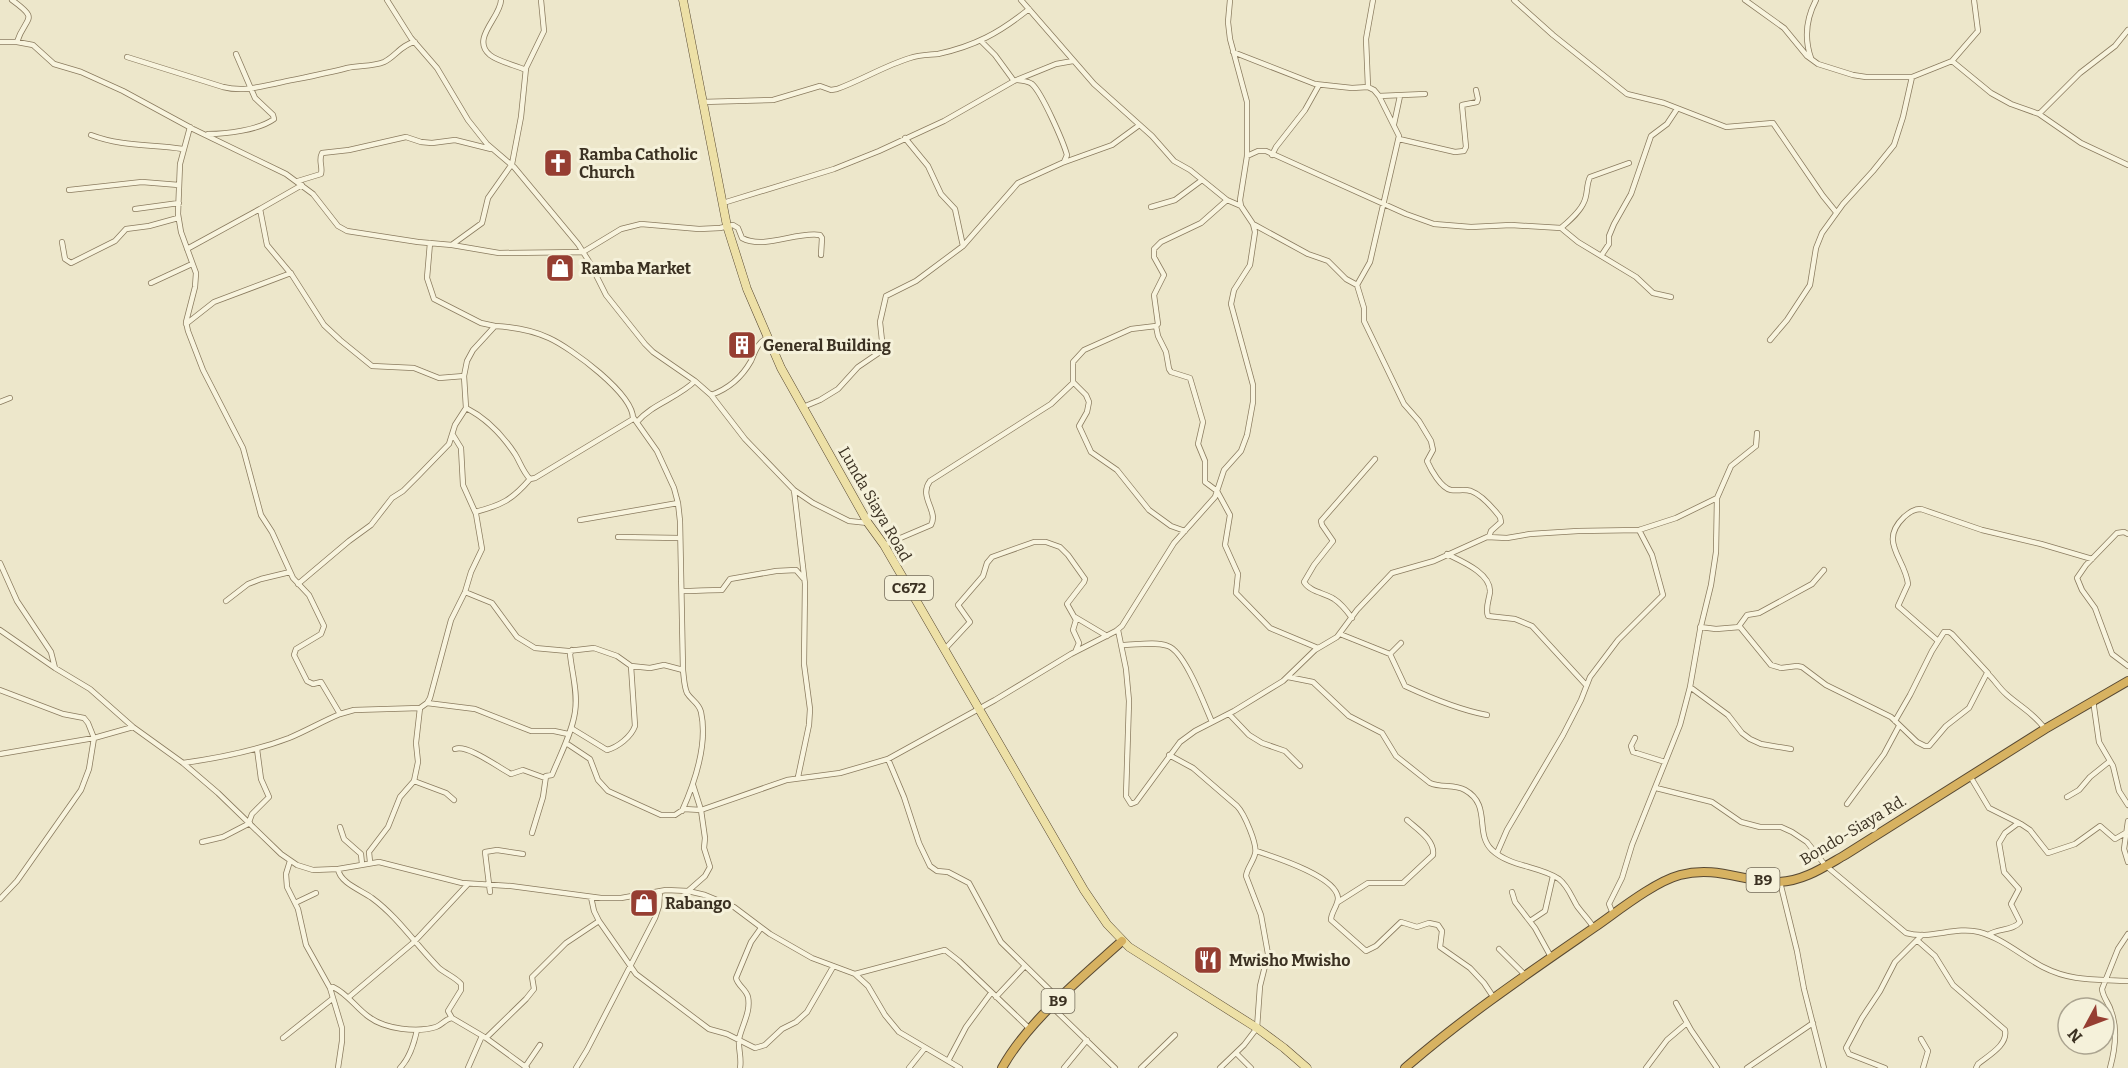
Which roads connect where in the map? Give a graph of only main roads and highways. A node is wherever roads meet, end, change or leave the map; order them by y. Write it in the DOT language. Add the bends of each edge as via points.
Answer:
graph roads {
  1 [pos="683,0"];
  2 [pos="2128,681"];
  3 [pos="1122,941"];
  4 [pos="1002,1068"];
  5 [pos="1307,1068"];
  6 [pos="1406,1068"];
  1 -- 3 [label="main road, Lunda Siaya Road / C672" via="728,226 767,338 868,523 1084,890"];
  2 -- 6 [label="highway, Bondo-Siaya Rd. / B9" via="1807,876 1780,882 1718,872 1690,873 1667,880 1525,975"];
  3 -- 4 [label="highway, B9" via="1030,1029"];
  3 -- 5 [label="main road, Lunda Siaya Road / C672" via="1257,1028"];
}
